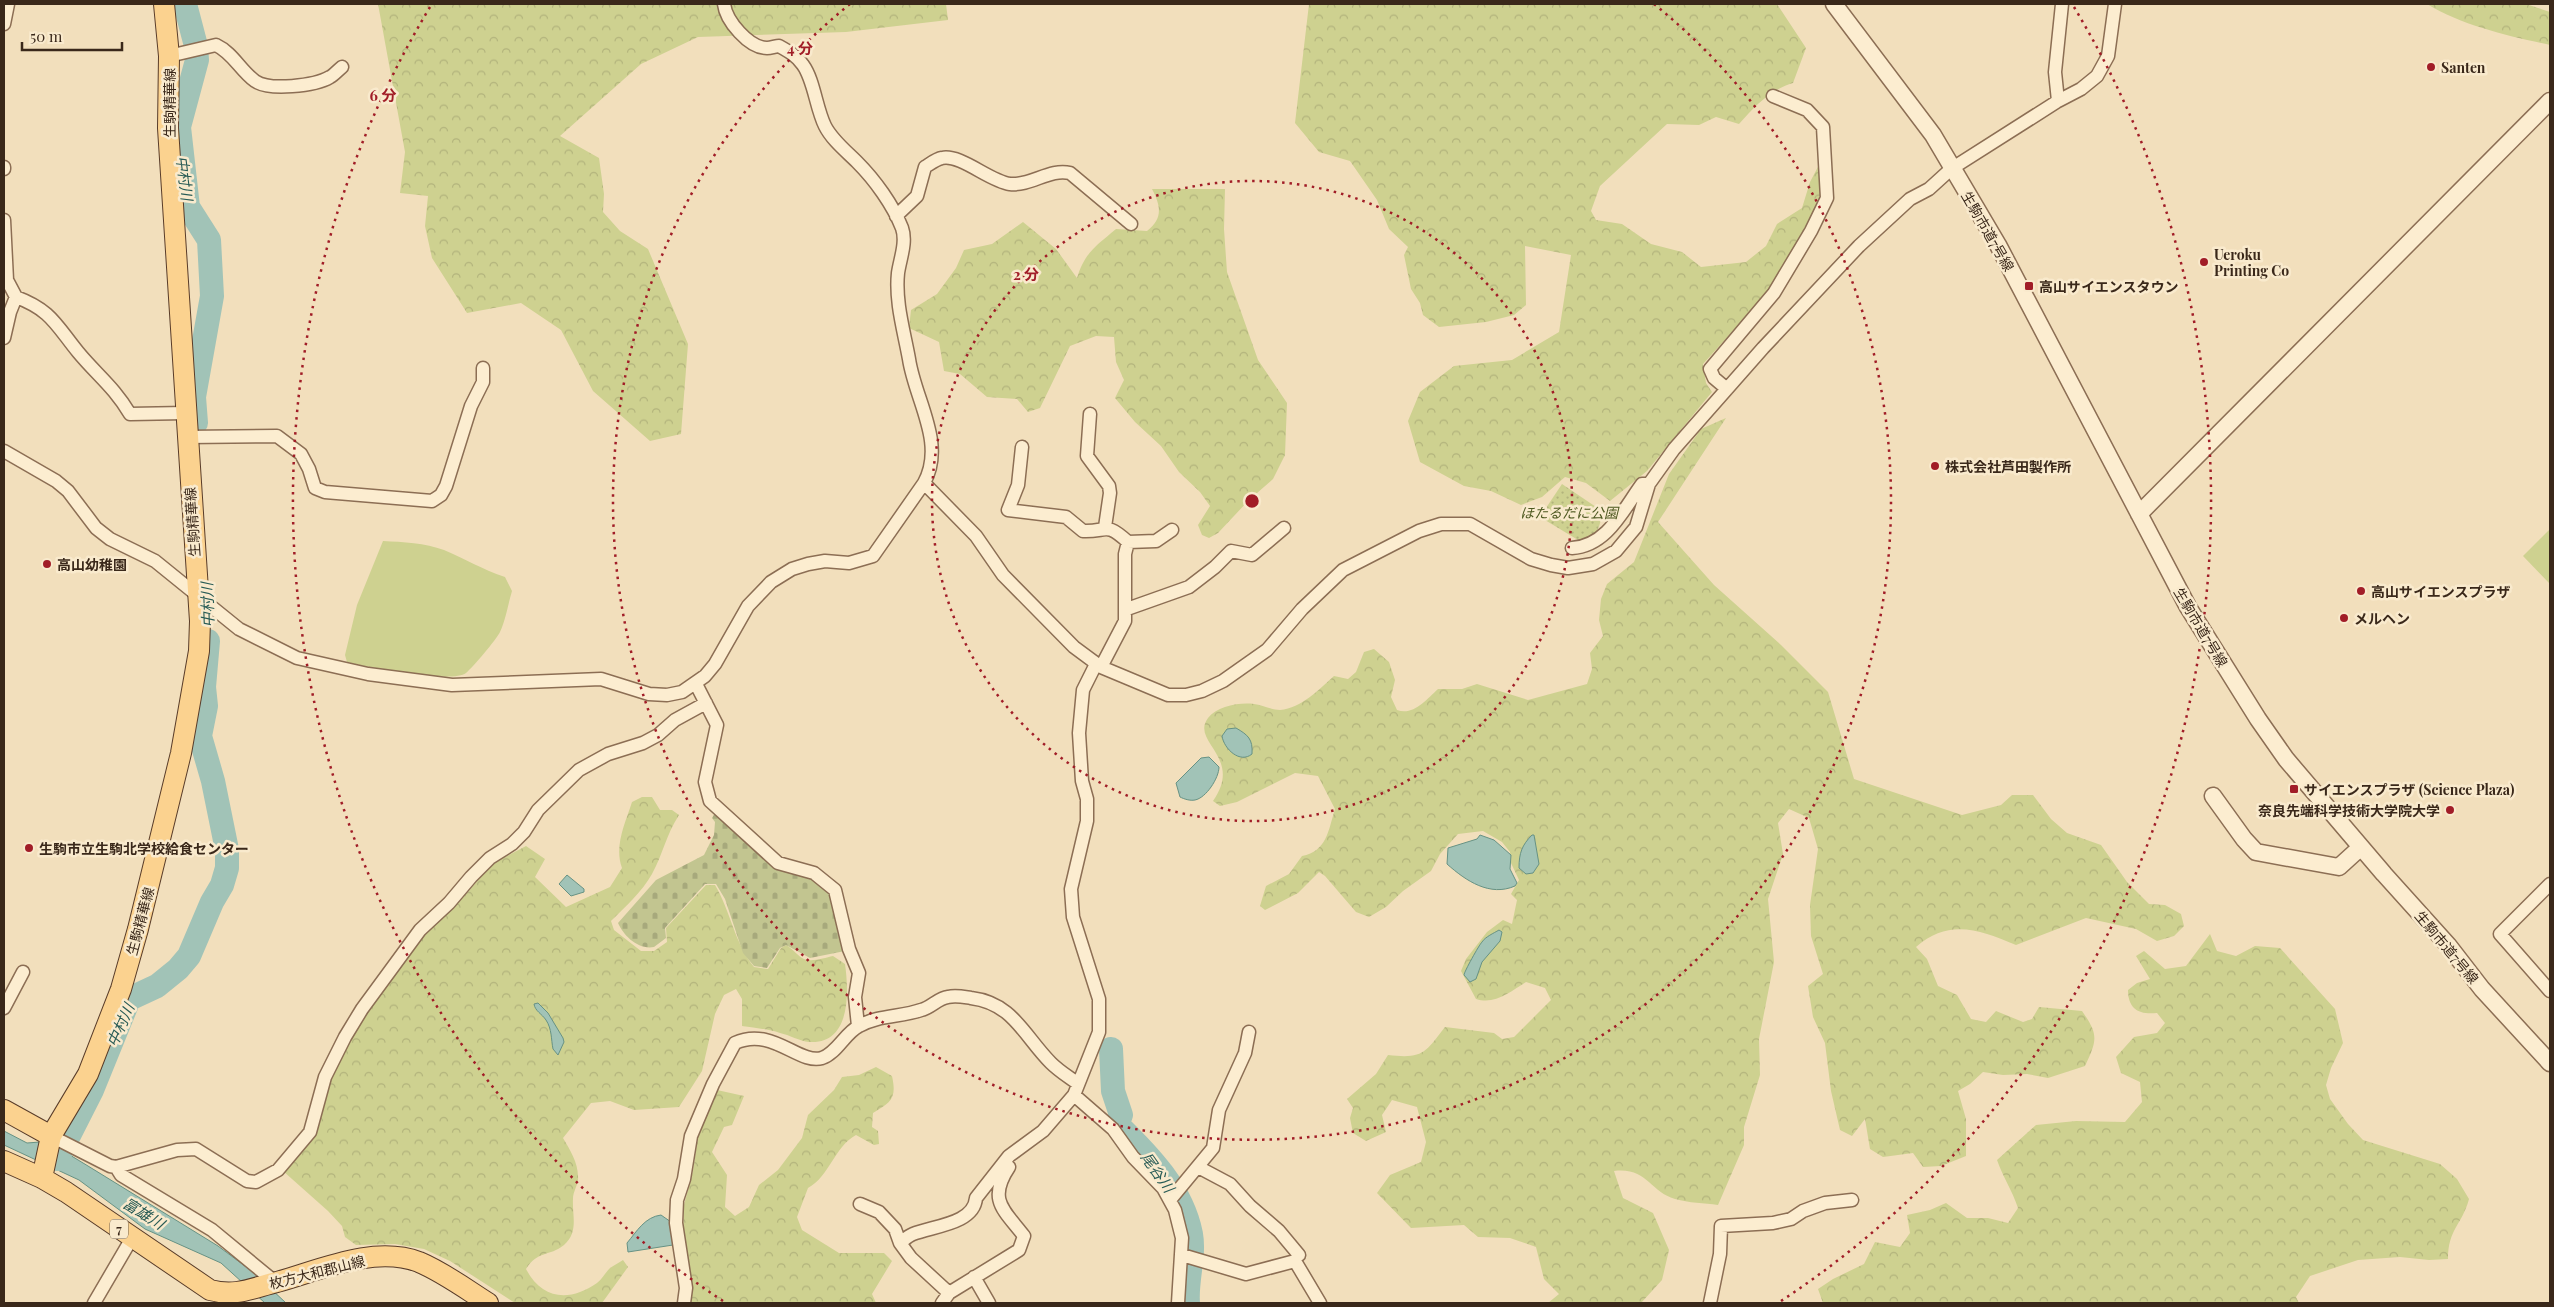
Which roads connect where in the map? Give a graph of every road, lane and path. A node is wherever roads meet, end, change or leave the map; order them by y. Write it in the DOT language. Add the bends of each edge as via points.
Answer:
graph roads {
  1 [pos="8,4"];
  2 [pos="164,4"];
  3 [pos="724,4"];
  4 [pos="1834,4"];
  5 [pos="2062,4"];
  6 [pos="2115,4"];
  7 [pos="4,24"];
  8 [pos="169,56"];
  9 [pos="342,66"];
  10 [pos="1773,96"];
  11 [pos="2058,101"];
  12 [pos="2550,101"];
  13 [pos="1951,168"];
  14 [pos="896,216"];
  15 [pos="4,220"];
  16 [pos="1130,224"];
  17 [pos="5,280"];
  18 [pos="16,296"];
  19 [pos="4,338"];
  20 [pos="483,368"];
  21 [pos="1727,389"];
  22 [pos="185,413"];
  23 [pos="1090,414"];
  24 [pos="186,436"];
  25 [pos="1022,447"];
  26 [pos="4,451"];
  27 [pos="924,483"];
  28 [pos="1649,484"];
  29 [pos="2139,514"];
  30 [pos="1105,527"];
  31 [pos="1284,528"];
  32 [pos="1172,530"];
  33 [pos="1128,542"];
  34 [pos="1572,548"];
  35 [pos="202,601"];
  36 [pos="1127,609"];
  37 [pos="1099,665"];
  38 [pos="696,684"];
  39 [pos="706,702"];
  40 [pos="2213,796"];
  41 [pos="2361,847"];
  42 [pos="2550,884"];
  43 [pos="23,972"];
  44 [pos="2550,991"];
  45 [pos="4,1008"];
  46 [pos="858,1026"];
  47 [pos="1249,1032"];
  48 [pos="2550,1063"];
  49 [pos="1076,1090"];
  50 [pos="4,1110"];
  51 [pos="50,1139"];
  52 [pos="1018,1150"];
  53 [pos="4,1161"];
  54 [pos="116,1167"];
  55 [pos="1198,1167"];
  56 [pos="42,1173"];
  57 [pos="1170,1200"];
  58 [pos="1852,1200"];
  59 [pos="860,1204"];
  60 [pos="132,1238"];
  61 [pos="900,1243"];
  62 [pos="1182,1255"];
  63 [pos="1299,1255"];
  64 [pos="974,1277"];
  65 [pos="275,1282"];
  66 [pos="230,1297"];
  67 [pos="945,1298"];
  68 [pos="94,1303"];
  69 [pos="488,1303"];
  70 [pos="684,1303"];
  71 [pos="989,1303"];
  72 [pos="1178,1303"];
  73 [pos="1320,1303"];
  74 [pos="1710,1303"];
  1 -- 7 [label="street"];
  2 -- 8 [label="main road, 生駒精華線"];
  3 -- 14 [label="street" via="731,24 754,43 766,48 779,46 804,66 825,126 870,177"];
  4 -- 13 [label="street, 生駒市道7号線" via="1933,136"];
  5 -- 11 [label="street" via="2055,72"];
  6 -- 11 [label="street" via="2108,56 2097,76"];
  8 -- 9 [label="street" via="216,45 228,50 238,65 257,82 269,86 288,86 330,77"];
  8 -- 22 [label="main road, 生駒精華線" via="168,128"];
  10 -- 21 [label="street" via="1807,110 1823,127 1827,198 1774,293 1710,369 1714,378"];
  11 -- 13 [label="street"];
  12 -- 29 [label="street"];
  13 -- 21 [label="street" via="1929,190 1910,199 1859,246"];
  13 -- 29 [label="street, 生駒市道7号線" via="1998,244"];
  14 -- 16 [label="street" via="917,196 925,167 942,158 952,158 1009,184 1023,184 1061,171 1070,173"];
  14 -- 27 [label="street" via="904,241 897,301 912,382 925,414 934,451"];
  15 -- 17 [label="street"];
  17 -- 18 [label="street"];
  18 -- 19 [label="street"];
  18 -- 22 [label="street" via="55,320 79,353 119,396 130,414"];
  20 -- 24 [label="street" via="483,382 471,406 446,486 432,501 326,492 315,488 301,454 277,436"];
  21 -- 28 [label="street" via="1674,449"];
  22 -- 24 [label="main road, 生駒精華線"];
  23 -- 30 [label="street" via="1087,456 1109,486 1110,493"];
  24 -- 35 [label="main road, 生駒精華線"];
  25 -- 30 [label="street" via="1018,485 1008,510 1066,517 1083,531"];
  26 -- 35 [label="street" via="56,481 68,491 96,528 110,539 155,561"];
  27 -- 37 [label="street" via="976,536 1002,575 1074,647"];
  27 -- 38 [label="street" via="873,556 849,563 825,561 808,564 792,569 772,582 748,606 715,664"];
  28 -- 34 [label="street" via="1642,484 1610,530 1596,542"];
  28 -- 37 [label="street" via="1636,527 1616,551 1593,564 1568,568 1550,565 1531,559 1470,524 1441,524 1419,531 1343,570 1308,602 1267,650 1223,681 1202,691 1168,695"];
  29 -- 41 [label="street, 生駒市道7号線" via="2188,607 2258,720 2286,759"];
  30 -- 33 [label="street" via="1118,532"];
  31 -- 36 [label="street" via="1252,555 1231,551 1189,587"];
  32 -- 33 [label="street" via="1156,541"];
  33 -- 36 [label="street" via="1124,589"];
  35 -- 38 [label="street" via="263,643 298,658 368,674 452,685 601,679 649,694 667,696"];
  35 -- 51 [label="main road, 生駒精華線" via="196,672 166,824 138,929 121,989 88,1074"];
  36 -- 37 [label="street" via="1120,636"];
  37 -- 49 [label="street" via="1084,690 1079,733 1087,821 1071,889 1073,917 1091,969 1101,1015 1099,1032"];
  38 -- 39 [label="street"];
  39 -- 46 [label="street" via="717,725 705,782 710,801 778,863 814,873 835,890 849,949 859,973 855,997"];
  39 -- 54 [label="street" via="675,720 658,735 608,754 579,770 538,810 524,832 490,858 420,930 345,1036 325,1077 310,1132 278,1170 256,1182 247,1181 196,1149 177,1150"];
  40 -- 41 [label="street" via="2256,852 2339,867"];
  41 -- 48 [label="street, 生駒市道7号線"];
  42 -- 44 [label="street" via="2500,934"];
  43 -- 45 [label="street"];
  46 -- 49 [label="street" via="922,1010 946,997 991,1002 1006,1011"];
  46 -- 70 [label="street" via="820,1059 768,1040 743,1040 731,1048 691,1136 677,1200 676,1223 686,1288"];
  47 -- 55 [label="street" via="1245,1053 1219,1110 1213,1148"];
  49 -- 52 [label="street" via="1043,1131"];
  49 -- 57 [label="street" via="1113,1129"];
  50 -- 51 [label="main road"];
  51 -- 54 [label="street"];
  51 -- 56 [label="main road"];
  52 -- 61 [label="street" via="994,1175 961,1219 911,1234"];
  52 -- 64 [label="street" via="998,1186 997,1195 999,1203 1024,1236 1023,1244 1019,1250"];
  53 -- 56 [label="main road, 枚方大和郡山線 / 7"];
  54 -- 65 [label="street" via="121,1174 212,1230"];
  55 -- 57 [label="street"];
  55 -- 63 [label="street" via="1230,1184"];
  56 -- 60 [label="main road, 枚方大和郡山線 / 7"];
  57 -- 62 [label="street" via="1182,1238"];
  58 -- 74 [label="street" via="1825,1203 1791,1219 1773,1223 1721,1226 1720,1254"];
  59 -- 61 [label="street" via="879,1212 895,1229"];
  60 -- 66 [label="main road, 枚方大和郡山線 / 7" via="197,1283"];
  60 -- 68 [label="street"];
  61 -- 67 [label="street"];
  62 -- 72 [label="street"];
  62 -- 73 [label="street" via="1246,1274 1295,1261"];
  64 -- 67 [label="street"];
  64 -- 71 [label="street"];
  65 -- 66 [label="main road, 枚方大和郡山線 / 7"];
  65 -- 69 [label="main road, 枚方大和郡山線 / 7" via="364,1259 398,1258 418,1262"];
}
